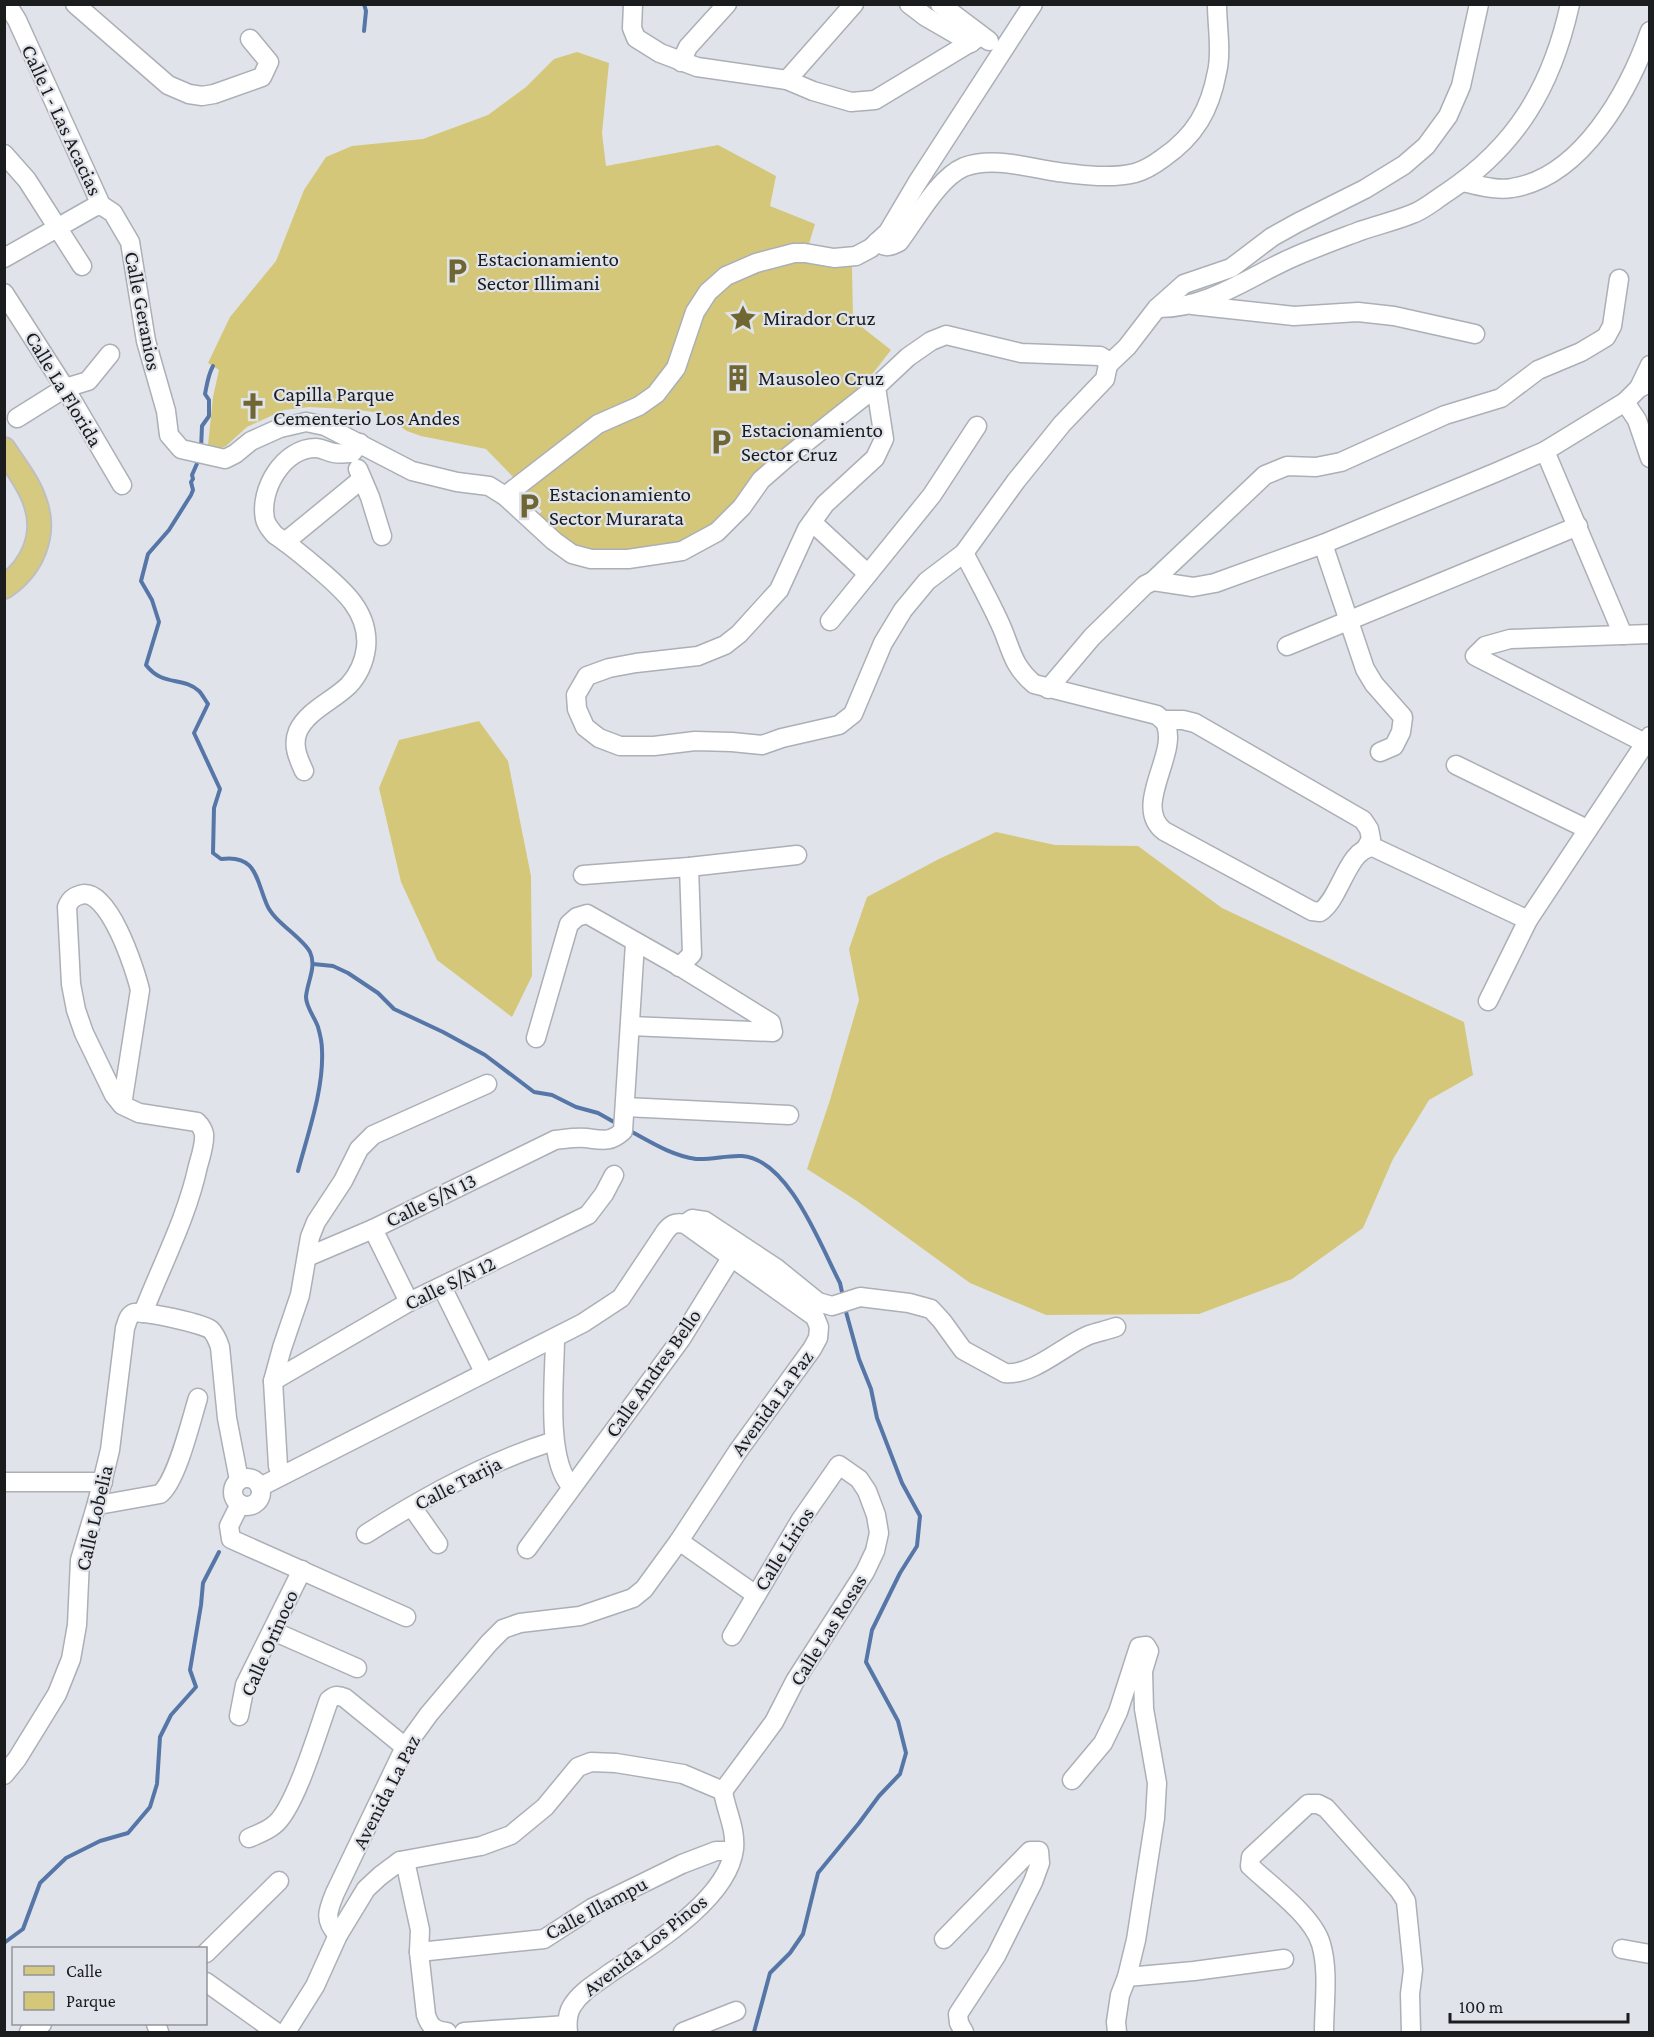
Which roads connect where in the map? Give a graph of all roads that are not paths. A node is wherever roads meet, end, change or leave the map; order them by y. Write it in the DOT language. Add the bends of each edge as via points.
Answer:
graph roads {
  1 [pos="7,4"];
  2 [pos="75,4"];
  3 [pos="633,4"];
  4 [pos="727,4"];
  5 [pos="854,4"];
  6 [pos="909,4"];
  7 [pos="940,4"];
  8 [pos="1033,4"];
  9 [pos="1217,4"];
  10 [pos="1479,4"];
  11 [pos="1570,4"];
  12 [pos="1650,31"];
  13 [pos="250,39"];
  14 [pos="976,40"];
  15 [pos="1003,50"];
  16 [pos="681,62"];
  17 [pos="787,80"];
  18 [pos="4,154"];
  19 [pos="1462,182"];
  20 [pos="101,204"];
  21 [pos="58,227"];
  22 [pos="877,242"];
  23 [pos="4,258"];
  24 [pos="82,266"];
  25 [pos="1619,279"];
  26 [pos="4,293"];
  27 [pos="1187,305"];
  28 [pos="1157,308"];
  29 [pos="1475,334"];
  30 [pos="110,354"];
  31 [pos="1108,365"];
  32 [pos="1650,365"];
  33 [pos="1644,385"];
  34 [pos="876,387"];
  35 [pos="65,388"];
  36 [pos="1625,402"];
  37 [pos="17,418"];
  38 [pos="977,426"];
  39 [pos="356,448"];
  40 [pos="4,449"];
  41 [pos="1545,451"];
  42 [pos="1650,458"];
  43 [pos="4,476"];
  44 [pos="362,479"];
  45 [pos="122,485"];
  46 [pos="505,496"];
  47 [pos="812,522"];
  48 [pos="1578,526"];
  49 [pos="382,536"];
  50 [pos="285,542"];
  51 [pos="1323,544"];
  52 [pos="964,553"];
  53 [pos="4,570"];
  54 [pos="868,574"];
  55 [pos="1153,581"];
  56 [pos="4,587"];
  57 [pos="1350,620"];
  58 [pos="830,621"];
  59 [pos="1650,634"];
  60 [pos="1623,635"];
  61 [pos="1287,645"];
  62 [pos="1048,689"];
  63 [pos="1163,720"];
  64 [pos="1647,740"];
  65 [pos="1380,752"];
  66 [pos="1456,765"];
  67 [pos="304,771"];
  68 [pos="1587,829"];
  69 [pos="1366,848"];
  70 [pos="797,855"];
  71 [pos="689,867"];
  72 [pos="583,875"];
  73 [pos="1528,920"];
  74 [pos="635,943"];
  75 [pos="679,967"];
  76 [pos="1488,1000"];
  77 [pos="630,1026"];
  78 [pos="536,1038"];
  79 [pos="487,1084"];
  80 [pos="122,1105"];
  81 [pos="625,1107"];
  82 [pos="789,1115"];
  83 [pos="614,1175"];
  84 [pos="685,1224"];
  85 [pos="373,1229"];
  86 [pos="307,1257"];
  87 [pos="731,1258"];
  88 [pos="442,1287"];
  89 [pos="409,1302"];
  90 [pos="137,1314"];
  91 [pos="1116,1327"];
  92 [pos="555,1338"];
  93 [pos="484,1372"];
  94 [pos="273,1381"];
  95 [pos="198,1398"];
  96 [pos="554,1441"];
  97 [pos="839,1464"];
  98 [pos="281,1476"];
  99 [pos="239,1480"];
  100 [pos="4,1482"];
  101 [pos="103,1482"];
  102 [pos="571,1486"];
  103 [pos="260,1487"];
  104 [pos="97,1503"];
  105 [pos="240,1504"];
  106 [pos="412,1506"];
  107 [pos="366,1534"];
  108 [pos="679,1541"];
  109 [pos="438,1544"];
  110 [pos="527,1549"];
  111 [pos="302,1570"];
  112 [pos="756,1595"];
  113 [pos="406,1617"];
  114 [pos="273,1631"];
  115 [pos="732,1636"];
  116 [pos="357,1668"];
  117 [pos="239,1716"];
  118 [pos="405,1747"];
  119 [pos="4,1775"];
  120 [pos="1072,1780"];
  121 [pos="723,1791"];
  122 [pos="249,1838"];
  123 [pos="734,1851"];
  124 [pos="400,1861"];
  125 [pos="279,1881"];
  126 [pos="338,1935"];
  127 [pos="944,1939"];
  128 [pos="1622,1949"];
  129 [pos="207,1952"];
  130 [pos="419,1952"];
  131 [pos="1650,1954"];
  132 [pos="1284,1959"];
  133 [pos="1127,1977"];
  134 [pos="207,1983"];
  135 [pos="736,2011"];
  136 [pos="567,2029"];
  137 [pos="276,2032"];
  138 [pos="286,2032"];
  139 [pos="447,2032"];
  140 [pos="464,2032"];
  141 [pos="683,2032"];
  142 [pos="964,2032"];
  143 [pos="1117,2032"];
  144 [pos="1324,2032"];
  145 [pos="1411,2032"];
  1 -- 20 [label="street, Calle 1 - Las Acacias"];
  2 -- 13 [label="street" via="168,85 189,94 214,94 262,77 269,62"];
  3 -- 16 [label="street" via="632,28 636,38"];
  4 -- 16 [label="street" via="688,47"];
  5 -- 17 [label="street"];
  6 -- 14 [label="street" via="926,17"];
  7 -- 14 [label="street"];
  8 -- 15 [label="street"];
  9 -- 22 [label="street" via="1219,55 1214,86 1195,130 1170,154 1136,173 1112,176 991,162 975,164 952,174 899,242 890,247"];
  10 -- 28 [label="street" via="1461,86 1448,116 1426,146 1365,189 1272,237 1231,268 1185,284"];
  11 -- 19 [label="street" via="1558,52 1537,100 1512,136"];
  12 -- 19 [label="street" via="1624,91 1571,159 1529,184 1511,189"];
  14 -- 15 [label="street"];
  14 -- 17 [label="street" via="875,100 851,102"];
  15 -- 22 [label="street" via="888,232"];
  16 -- 17 [label="street"];
  18 -- 21 [label="street" via="27,180"];
  19 -- 27 [label="street" via="1414,214 1294,257 1244,284"];
  20 -- 21 [label="street"];
  20 -- 39 [label="street, Calle Geranios" via="113,213 130,242 146,341 169,435 181,449 225,459 251,441 306,422 325,426"];
  21 -- 23 [label="street"];
  21 -- 24 [label="street"];
  22 -- 46 [label="street" via="856,256 794,254 756,263 726,276 708,292 695,312 676,368 657,394 598,424"];
  25 -- 55 [label="street" via="1612,326 1606,337 1538,370 1501,398 1445,415 1341,462 1316,467 1287,466 1266,475"];
  26 -- 35 [label="street, Calle La Florida"];
  27 -- 28 [label="street"];
  27 -- 29 [label="street" via="1294,316 1358,312"];
  28 -- 31 [label="street"];
  30 -- 35 [label="street" via="88,381"];
  31 -- 34 [label="street" via="1100,356 1021,353 946,335 908,357"];
  31 -- 52 [label="street" via="1105,379 1062,424"];
  32 -- 33 [label="street"];
  33 -- 36 [label="street"];
  34 -- 46 [label="street" via="761,480 717,532 682,551 608,560 572,554"];
  34 -- 47 [label="street" via="884,439 879,452 825,504"];
  35 -- 37 [label="street"];
  35 -- 45 [label="street, Calle La Florida"];
  36 -- 41 [label="street"];
  36 -- 42 [label="street" via="1637,420"];
  38 -- 54 [label="street" via="932,495"];
  39 -- 44 [label="street"];
  39 -- 46 [label="street" via="412,471 489,486"];
  39 -- 50 [label="street" via="337,453 315,448 296,453 273,476 265,499 265,520"];
  40 -- 56 [label="main road" via="36,502 39,532 28,566"];
  41 -- 48 [label="street"];
  41 -- 51 [label="street"];
  43 -- 53 [label="main road" via="23,511 26,526 19,554"];
  44 -- 49 [label="street"];
  44 -- 50 [label="street"];
  47 -- 52 [label="street" via="779,590 725,645 698,656 618,666 587,676 576,694 585,727 620,746 695,741 762,745 838,724 853,714 883,643 903,610 927,581"];
  47 -- 54 [label="street"];
  48 -- 57 [label="street"];
  48 -- 60 [label="street"];
  50 -- 67 [label="street" via="340,587 355,605 366,631 365,660 358,673 334,698 310,714 297,733 297,754"];
  51 -- 55 [label="street" via="1215,583 1193,587"];
  51 -- 57 [label="street"];
  52 -- 62 [label="street" via="1002,629 1010,655 1025,676"];
  54 -- 58 [label="street"];
  55 -- 62 [label="street" via="1136,592 1099,630"];
  57 -- 61 [label="street"];
  57 -- 65 [label="street" via="1365,669 1403,717 1394,746"];
  59 -- 60 [label="street"];
  60 -- 64 [label="street" via="1510,639 1485,646 1475,656"];
  62 -- 63 [label="street" via="1156,715"];
  63 -- 69 [label="street" via="1195,723 1363,820 1371,838"];
  63 -- 69 [label="street" via="1167,742 1152,801 1153,815 1164,831 1320,912 1332,900 1358,853"];
  64 -- 68 [label="street"];
  66 -- 68 [label="street"];
  68 -- 73 [label="street"];
  69 -- 73 [label="street" via="1383,850"];
  70 -- 71 [label="street"];
  71 -- 72 [label="street"];
  71 -- 75 [label="street" via="692,954"];
  73 -- 76 [label="street"];
  74 -- 75 [label="street"];
  74 -- 77 [label="street"];
  74 -- 78 [label="street" via="587,914 576,917 569,924"];
  75 -- 77 [label="street" via="771,1023 773,1032"];
  77 -- 81 [label="street"];
  79 -- 86 [label="street" via="364,1142 316,1222"];
  80 -- 80 [label="street" via="140,990 113,920 101,902 84,893 70,900 67,907 70,984 84,1033"];
  80 -- 90 [label="street, Calle Lobelia" via="139,1113 197,1122 204,1134 191,1192"];
  81 -- 82 [label="street"];
  81 -- 85 [label="street, Calle S/N 13" via="623,1131 615,1138 555,1140"];
  83 -- 88 [label="street, Calle S/N 12" via="588,1215"];
  84 -- 87 [label="street, Avenida La Paz"];
  84 -- 91 [label="street" via="692,1219 705,1221 825,1305 860,1297 931,1309 963,1350 1005,1373 1031,1367 1089,1335"];
  84 -- 92 [label="street" via="670,1225 621,1298"];
  85 -- 86 [label="street, Calle S/N 13"];
  85 -- 89 [label="street"];
  86 -- 94 [label="street" via="300,1295"];
  87 -- 102 [label="street, Calle Andres Bello" via="681,1339"];
  87 -- 108 [label="street, Avenida La Paz" via="815,1317 818,1338"];
  88 -- 89 [label="street, Calle S/N 12"];
  88 -- 93 [label="street"];
  89 -- 94 [label="street, Calle S/N 12"];
  90 -- 99 [label="street" via="198,1324 216,1336"];
  90 -- 101 [label="street, Calle Lobelia" via="126,1328"];
  92 -- 93 [label="street"];
  92 -- 96 [label="street"];
  93 -- 98 [label="street"];
  94 -- 98 [label="street"];
  95 -- 104 [label="street" via="166,1490"];
  96 -- 102 [label="street" via="564,1477"];
  96 -- 106 [label="street, Calle Tarija" via="476,1471"];
  97 -- 112 [label="street, Calle Lirios"];
  97 -- 121 [label="street, Calle Las Rosas" via="859,1479 867,1491 879,1533 875,1551 774,1722"];
  98 -- 103 [label="street"];
  99 -- 103 [label="street" via="251,1479"];
  99 -- 105 [label="street" via="233,1495"];
  100 -- 101 [label="street"];
  101 -- 104 [label="street, Calle Lobelia"];
  102 -- 110 [label="street, Calle Andres Bello"];
  103 -- 105 [label="street" via="256,1502 249,1506"];
  104 -- 119 [label="street, Calle Lobelia" via="80,1560 77,1625 65,1679"];
  105 -- 111 [label="street" via="229,1526 231,1539"];
  106 -- 107 [label="street, Calle Tarija"];
  106 -- 109 [label="street"];
  108 -- 112 [label="street"];
  108 -- 118 [label="street, Avenida La Paz" via="633,1598 580,1616 520,1623 503,1629"];
  111 -- 113 [label="street"];
  111 -- 114 [label="street, Calle Orinoco"];
  112 -- 115 [label="street, Calle Lirios"];
  114 -- 116 [label="street"];
  114 -- 117 [label="street, Calle Orinoco" via="244,1685"];
  118 -- 122 [label="street" via="345,1698 333,1697 283,1815 276,1824"];
  118 -- 126 [label="street, Avenida La Paz" via="329,1908 329,1923"];
  120 -- 133 [label="street" via="1103,1743 1118,1712 1139,1647 1146,1646 1149,1651 1143,1671 1144,1709 1157,1784 1155,1818"];
  121 -- 123 [label="street, Avenida Los Pinos" via="734,1833"];
  121 -- 124 [label="street" via="683,1774 591,1762 578,1767 545,1807 511,1835 481,1846"];
  123 -- 130 [label="street, Calle Illampu" via="716,1851 681,1864 592,1908 544,1938"];
  123 -- 136 [label="street, Avenida Los Pinos" via="719,1885 708,1899 582,1993 568,2014"];
  124 -- 126 [label="street" via="366,1889"];
  124 -- 130 [label="street" via="406,1870 420,1930"];
  125 -- 129 [label="street"];
  126 -- 138 [label="street" via="315,1986"];
  127 -- 142 [label="street" via="1030,1851 1039,1851 1040,1863 1033,1882 996,1956 958,2014"];
  128 -- 131 [label="street"];
  130 -- 139 [label="street" via="426,2015 438,2032"];
  132 -- 133 [label="street"];
  133 -- 143 [label="street" via="1120,1995"];
  134 -- 137 [label="street"];
  135 -- 141 [label="street"];
  136 -- 140 [label="street"];
  144 -- 145 [label="street" via="1324,1963 1320,1941 1305,1917 1250,1866 1251,1857 1308,1804 1326,1808 1406,1901 1413,1970"];
}
